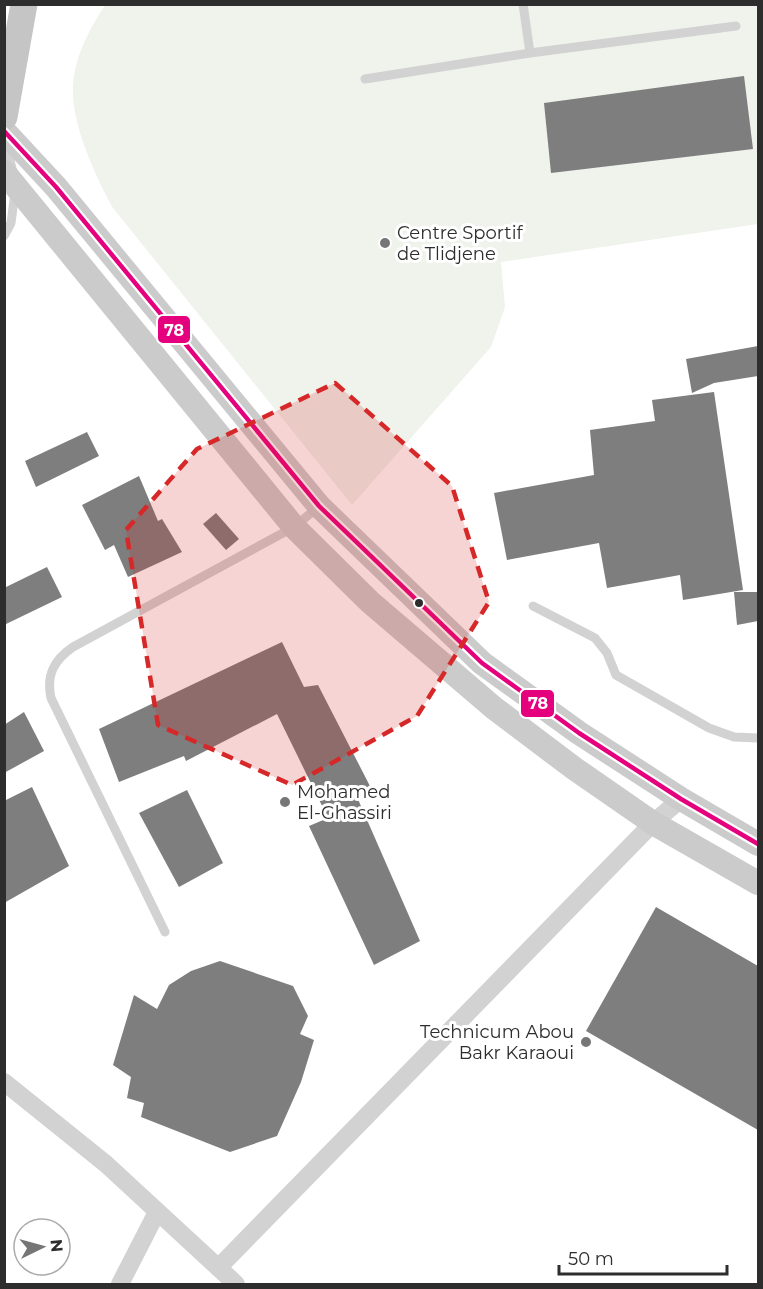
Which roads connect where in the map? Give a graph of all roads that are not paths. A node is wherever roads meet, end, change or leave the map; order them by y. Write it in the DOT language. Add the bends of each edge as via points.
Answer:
graph roads {
  1 [pos="24,4"];
  2 [pos="523,4"];
  3 [pos="736,26"];
  4 [pos="530,53"];
  5 [pos="365,79"];
  6 [pos="4,117"];
  7 [pos="4,130"];
  8 [pos="4,137"];
  9 [pos="10,179"];
  10 [pos="4,236"];
  11 [pos="319,506"];
  12 [pos="294,527"];
  13 [pos="534,606"];
  14 [pos="759,738"];
  15 [pos="681,799"];
  16 [pos="653,823"];
  17 [pos="759,844"];
  18 [pos="759,883"];
  19 [pos="165,932"];
  20 [pos="5,1084"];
  21 [pos="157,1212"];
  22 [pos="219,1267"];
  23 [pos="120,1284"];
  24 [pos="236,1284"];
  1 -- 6 [label="main road"];
  2 -- 4 [label="lane"];
  3 -- 4 [label="lane"];
  4 -- 5 [label="lane"];
  7 -- 11 [label="main road" via="56,187"];
  8 -- 9 [label="lane"];
  9 -- 10 [label="lane" via="10,223"];
  9 -- 12 [label="main road"];
  11 -- 12 [label="lane"];
  11 -- 15 [label="main road" via="482,663 579,733"];
  12 -- 16 [label="main road" via="369,602 494,708"];
  12 -- 19 [label="lane" via="73,647 55,663 50,674 51,698"];
  13 -- 14 [label="lane" via="596,638 616,675 709,728 734,737"];
  15 -- 16 [label="street"];
  15 -- 17 [label="main road"];
  16 -- 18 [label="main road"];
  16 -- 22 [label="street"];
  20 -- 21 [label="street" via="106,1164"];
  21 -- 22 [label="street"];
  21 -- 23 [label="street"];
  22 -- 24 [label="street"];
}
